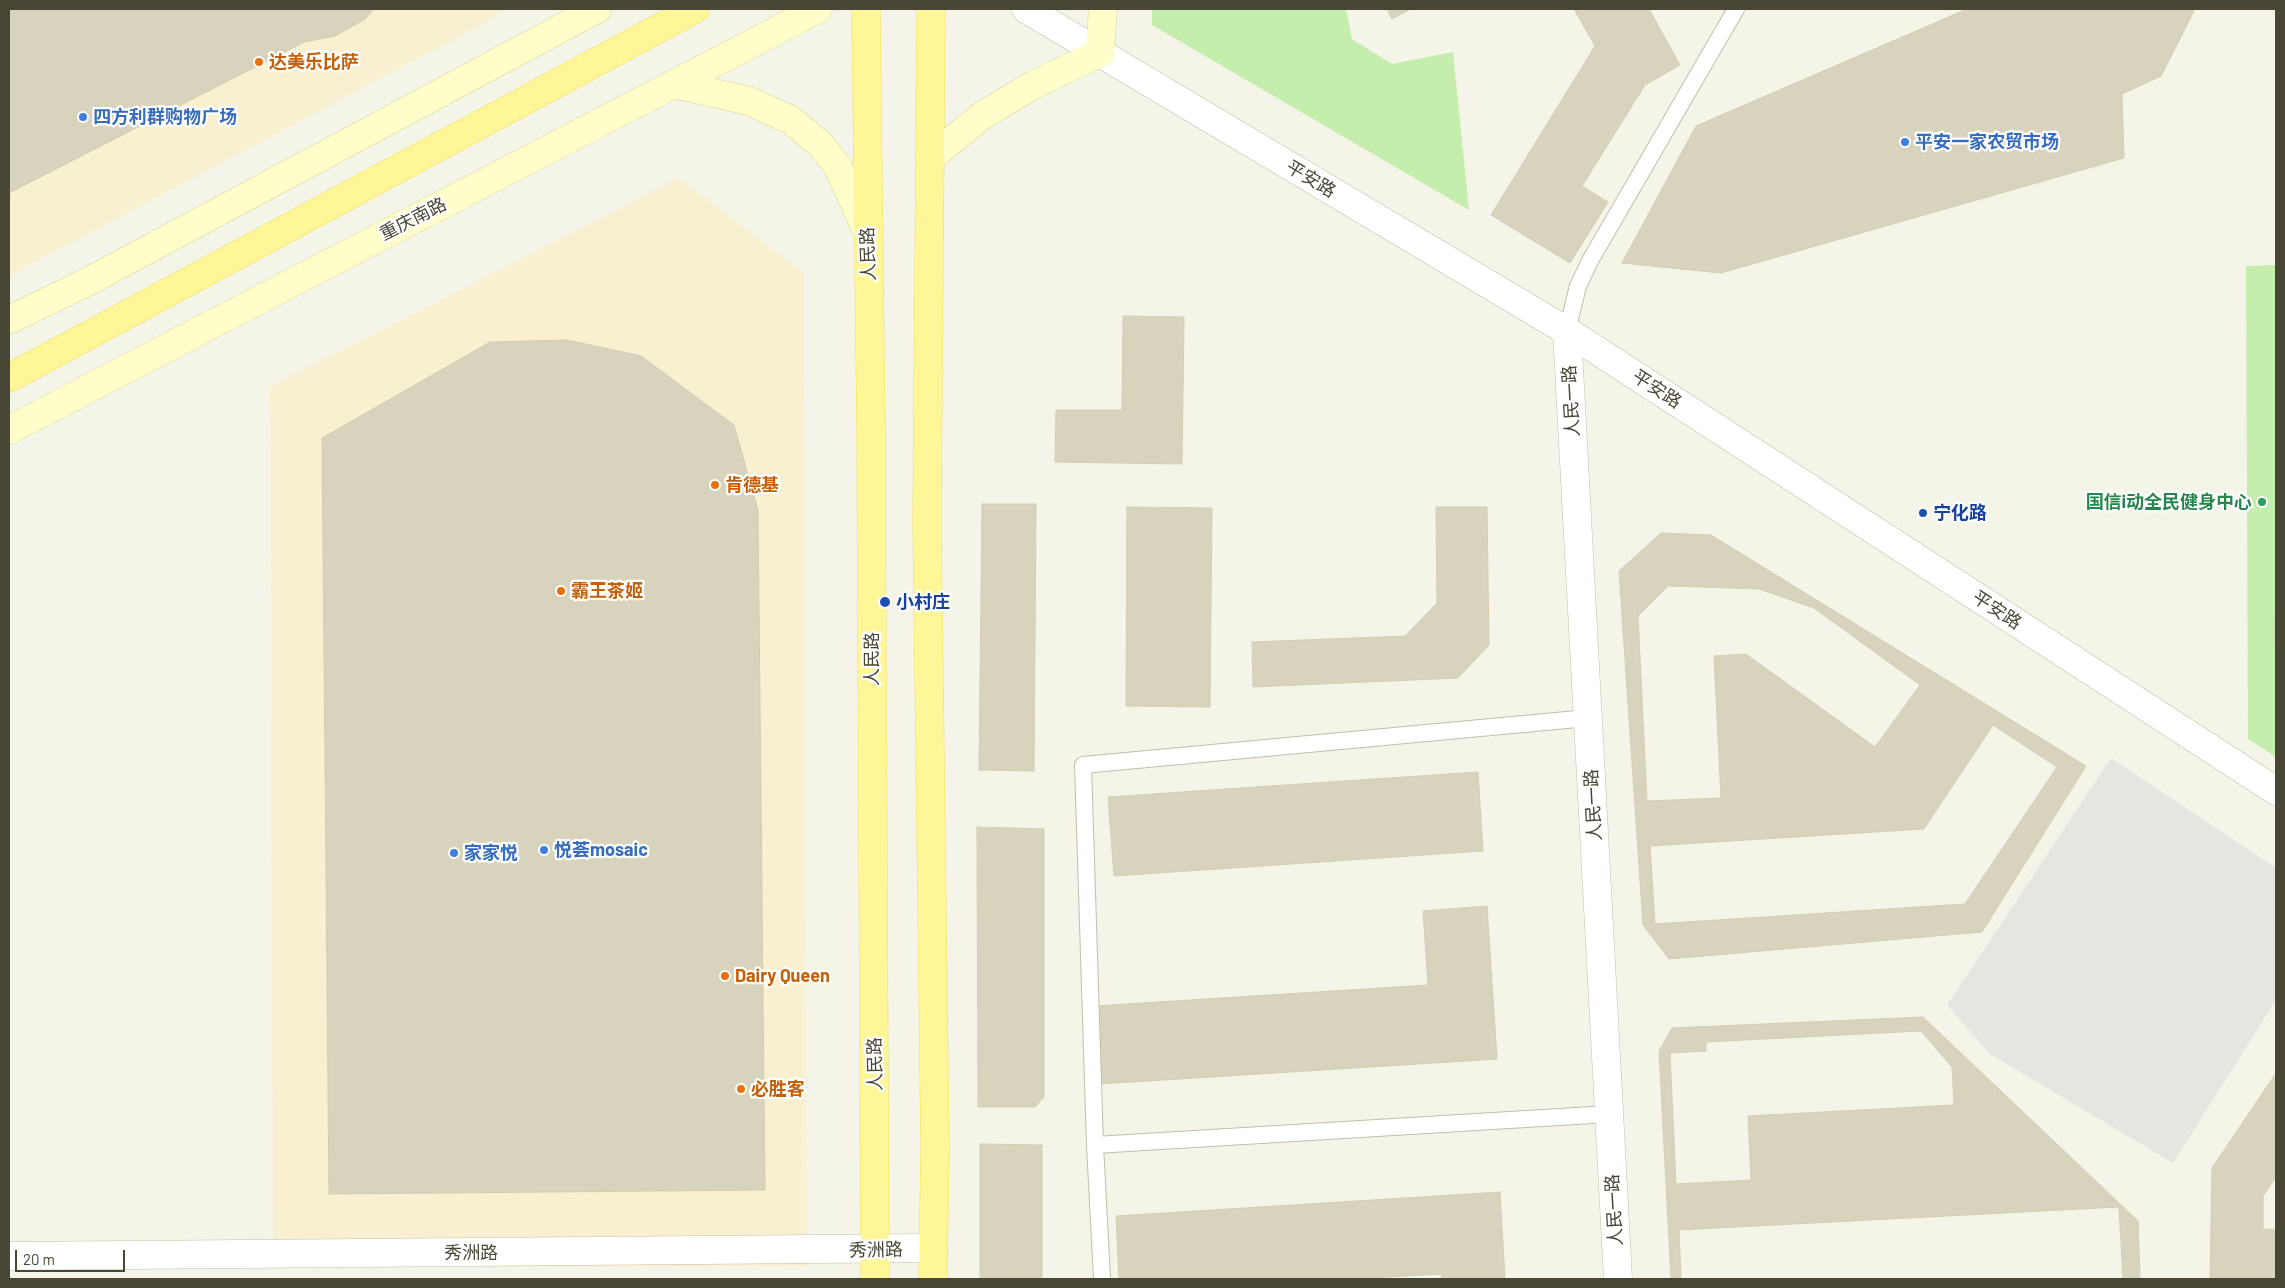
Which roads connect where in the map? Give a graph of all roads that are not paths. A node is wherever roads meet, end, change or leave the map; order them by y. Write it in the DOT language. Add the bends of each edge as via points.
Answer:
graph roads {
  1 [pos="581,9"];
  2 [pos="597,9"];
  3 [pos="695,9"];
  4 [pos="818,9"];
  5 [pos="866,9"];
  6 [pos="931,9"];
  7 [pos="1026,9"];
  8 [pos="1103,9"];
  9 [pos="1736,9"];
  10 [pos="549,34"];
  11 [pos="1100,53"];
  12 [pos="674,84"];
  13 [pos="930,158"];
  14 [pos="867,231"];
  15 [pos="9,320"];
  16 [pos="1568,331"];
  17 [pos="9,378"];
  18 [pos="9,430"];
  19 [pos="1588,718"];
  20 [pos="2276,791"];
  21 [pos="1609,1114"];
  22 [pos="1095,1145"];
  23 [pos="933,1248"];
  24 [pos="876,1250"];
  25 [pos="9,1256"];
  26 [pos="876,1279"];
  27 [pos="933,1279"];
  28 [pos="1102,1279"];
  29 [pos="1618,1279"];
  1 -- 10 [label="main road"];
  2 -- 10 [label="main road"];
  3 -- 17 [label="main road"];
  4 -- 12 [label="main road, 重庆南路"];
  5 -- 14 [label="main road, 人民路"];
  6 -- 13 [label="main road"];
  7 -- 11 [label="street, 平安路"];
  8 -- 11 [label="main road"];
  9 -- 16 [label="lane" via="1591,259 1578,286"];
  10 -- 15 [label="main road" via="89,281"];
  11 -- 13 [label="main road" via="1035,84 983,115"];
  11 -- 16 [label="street, 平安路"];
  12 -- 14 [label="main road" via="749,101 791,120 821,145 838,167"];
  12 -- 18 [label="main road, 重庆南路"];
  13 -- 23 [label="main road" via="927,520 935,1146"];
  14 -- 24 [label="main road, 人民路"];
  16 -- 19 [label="street, 人民一路"];
  16 -- 20 [label="street, 平安路"];
  19 -- 21 [label="street, 人民一路"];
  19 -- 22 [label="lane" via="1083,765"];
  21 -- 22 [label="lane"];
  21 -- 29 [label="street, 人民一路"];
  22 -- 28 [label="lane"];
  23 -- 24 [label="street, 秀洲路"];
  23 -- 27 [label="main road"];
  24 -- 25 [label="street, 秀洲路"];
  24 -- 26 [label="main road, 人民路"];
}
